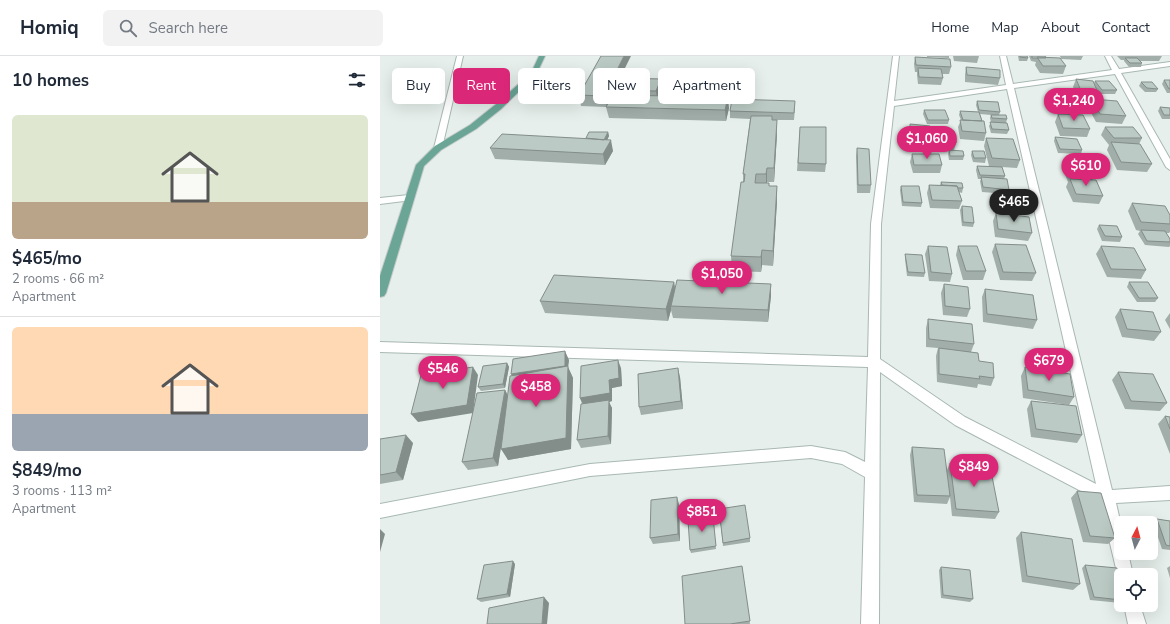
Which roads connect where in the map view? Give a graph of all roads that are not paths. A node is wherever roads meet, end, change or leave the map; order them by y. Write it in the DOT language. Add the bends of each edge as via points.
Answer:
graph roads {
  1 [pos="460,56"];
  2 [pos="542,56"];
  3 [pos="896,56"];
  4 [pos="1003,56"];
  5 [pos="1108,56"];
  6 [pos="1170,64"];
  7 [pos="1116,71"];
  8 [pos="1011,87"];
  9 [pos="890,104"];
  10 [pos="438,148"];
  11 [pos="1170,167"];
  12 [pos="409,198"];
  13 [pos="380,201"];
  14 [pos="380,293"];
  15 [pos="380,347"];
  16 [pos="875,362"];
  17 [pos="872,473"];
  18 [pos="1170,493"];
  19 [pos="1107,497"];
  20 [pos="380,511"];
  21 [pos="1123,568"];
  22 [pos="1134,612"];
  23 [pos="870,624"];
  24 [pos="1137,624"];
  1 -- 10 [label="street"];
  2 -- 10 [label="main road" via="534,74 498,107 473,127"];
  3 -- 9 [label="street"];
  4 -- 8 [label="street"];
  5 -- 7 [label="street"];
  6 -- 7 [label="street"];
  7 -- 8 [label="street"];
  7 -- 11 [label="street"];
  8 -- 9 [label="street"];
  8 -- 19 [label="street"];
  9 -- 16 [label="street" via="876,224"];
  10 -- 12 [label="main road" via="420,165"];
  12 -- 13 [label="street"];
  12 -- 14 [label="main road"];
  15 -- 16 [label="street"];
  16 -- 17 [label="street"];
  16 -- 19 [label="street" via="960,421"];
  17 -- 20 [label="street" via="845,458 811,452 729,458 590,470"];
  17 -- 23 [label="street"];
  18 -- 19 [label="street"];
  19 -- 21 [label="street"];
  22 -- 24 [label="street"];
}
